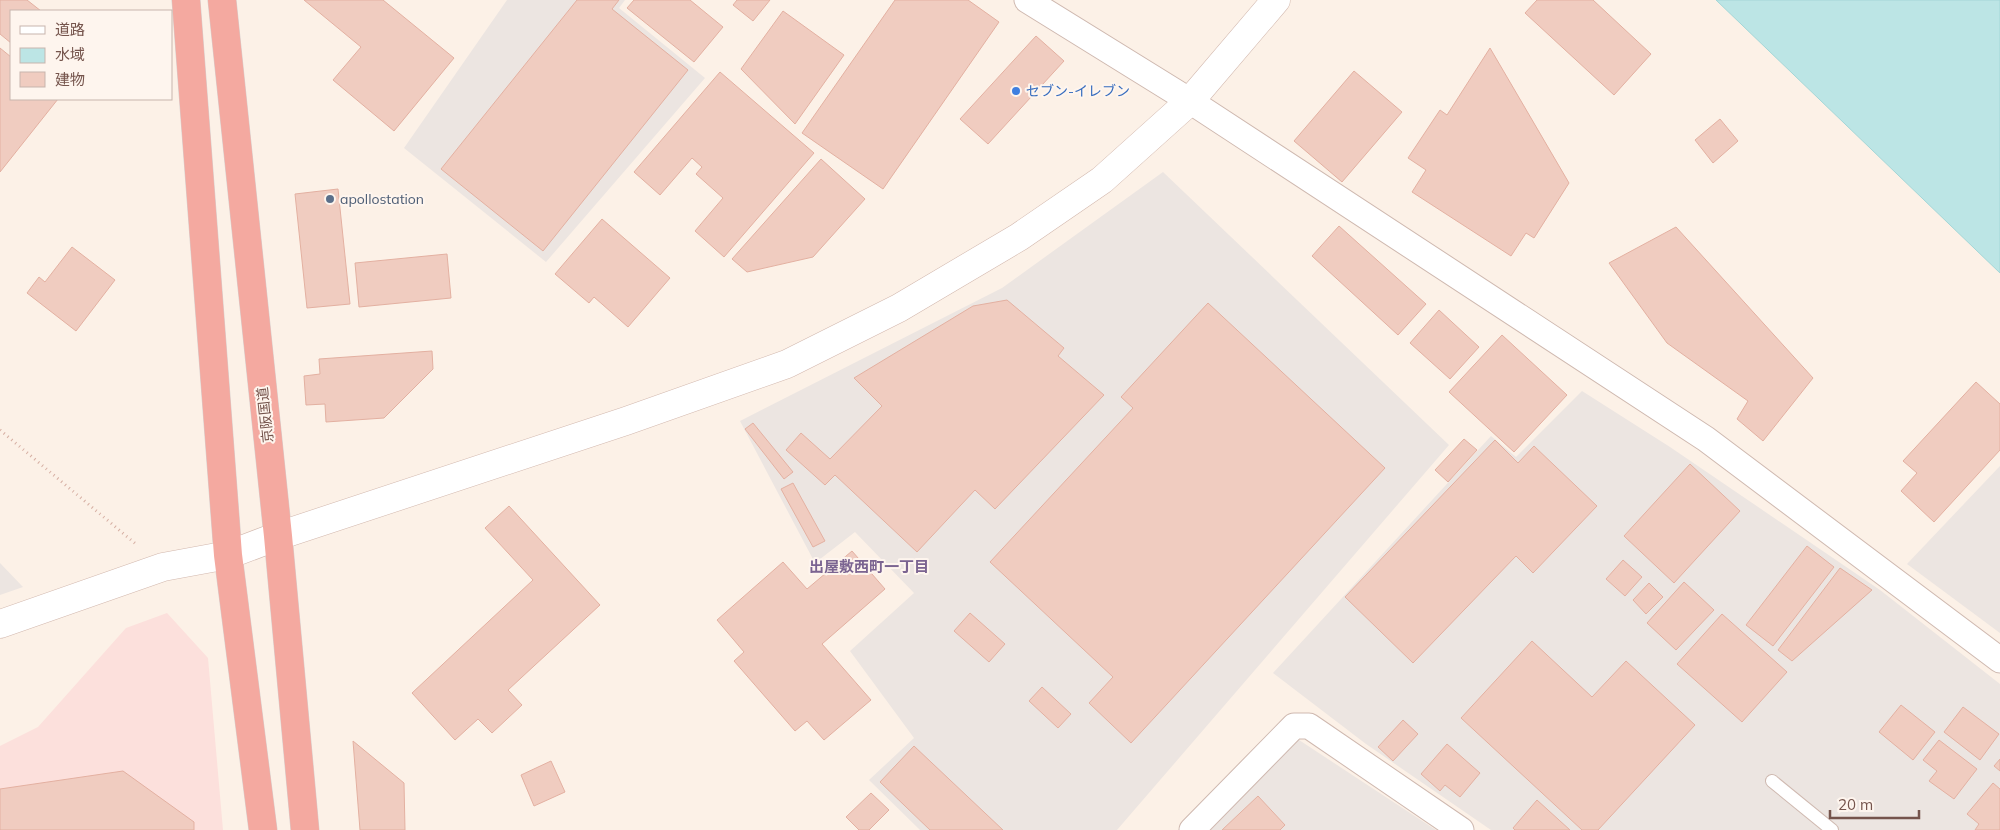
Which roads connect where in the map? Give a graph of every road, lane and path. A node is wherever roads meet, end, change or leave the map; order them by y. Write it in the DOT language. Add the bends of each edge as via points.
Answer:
graph roads {
  1 [pos="186,0"];
  2 [pos="222,0"];
  3 [pos="1027,0"];
  4 [pos="1276,0"];
  5 [pos="1190,101"];
  6 [pos="0,430"];
  7 [pos="278,536"];
  8 [pos="228,555"];
  9 [pos="163,567"];
  10 [pos="0,624"];
  11 [pos="2000,660"];
  12 [pos="1772,781"];
  13 [pos="263,830"];
  14 [pos="305,830"];
  15 [pos="1192,830"];
  16 [pos="1461,830"];
  17 [pos="1832,830"];
  1 -- 8 [label="highway"];
  2 -- 7 [label="highway, 京阪国道"];
  3 -- 5 [label="street"];
  4 -- 5 [label="street"];
  5 -- 7 [label="street" via="1102,180 1018,237 899,308 787,364"];
  5 -- 11 [label="street" via="1706,439"];
  6 -- 9 [label="path"];
  7 -- 8 [label="street"];
  7 -- 14 [label="highway, 京阪国道"];
  8 -- 9 [label="street"];
  8 -- 13 [label="highway"];
  9 -- 10 [label="street"];
  12 -- 17 [label="lane"];
  15 -- 16 [label="street" via="1294,726 1309,726"];
}
